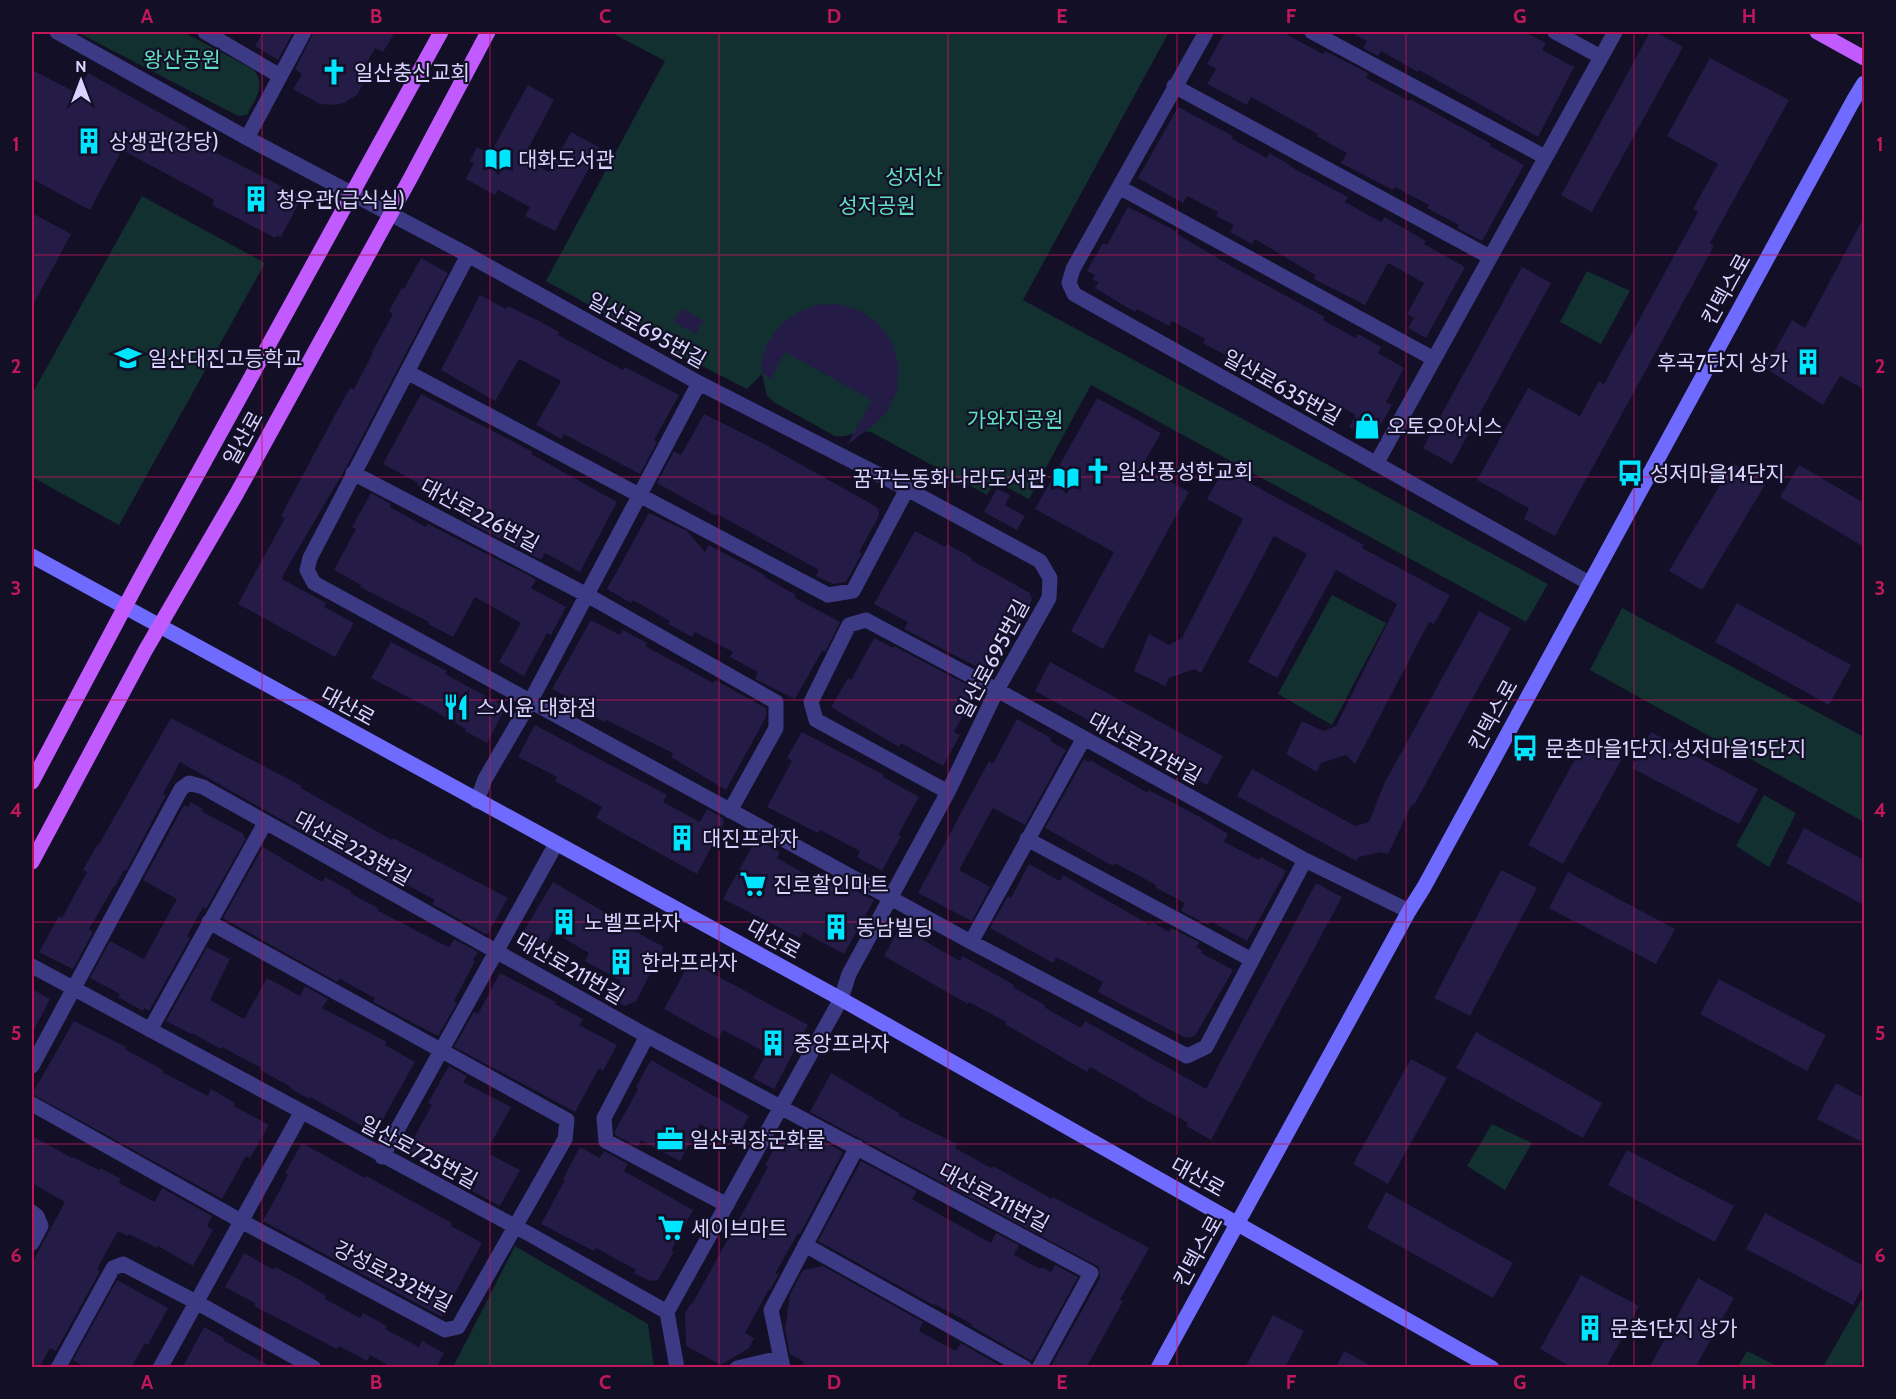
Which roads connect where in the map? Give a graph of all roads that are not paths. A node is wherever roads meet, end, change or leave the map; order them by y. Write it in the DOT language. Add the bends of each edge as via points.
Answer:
graph roads {
  1 [pos="57,32"];
  2 [pos="208,32"];
  3 [pos="304,32"];
  4 [pos="441,32"];
  5 [pos="488,32"];
  6 [pos="1206,32"];
  7 [pos="1312,32"];
  8 [pos="1555,32"];
  9 [pos="1615,32"];
  10 [pos="1817,32"];
  11 [pos="1601,57"];
  12 [pos="1864,58"];
  13 [pos="280,76"];
  14 [pos="1864,83"];
  15 [pos="1174,86"];
  16 [pos="247,138"];
  17 [pos="1545,157"];
  18 [pos="1119,187"];
  19 [pos="350,193"];
  20 [pos="390,214"];
  21 [pos="468,255"];
  22 [pos="1491,257"];
  23 [pos="1434,359"];
  24 [pos="406,372"];
  25 [pos="699,383"];
  26 [pos="1376,464"];
  27 [pos="354,473"];
  28 [pos="907,489"];
  29 [pos="639,494"];
  30 [pos="32,556"];
  31 [pos="1589,583"];
  32 [pos="587,595"];
  33 [pos="125,608"];
  34 [pos="159,626"];
  35 [pos="997,690"];
  36 [pos="530,702"];
  37 [pos="1084,738"];
  38 [pos="32,782"];
  39 [pos="948,792"];
  40 [pos="477,801"];
  41 [pos="734,813"];
  42 [pos="265,823"];
  43 [pos="1027,839"];
  44 [pos="556,844"];
  45 [pos="1305,860"];
  46 [pos="32,862"];
  47 [pos="891,897"];
  48 [pos="1408,911"];
  49 [pos="209,922"];
  50 [pos="971,942"];
  51 [pos="496,951"];
  52 [pos="1252,960"];
  53 [pos="32,966"];
  54 [pos="73,989"];
  55 [pos="841,999"];
  56 [pos="150,1030"];
  57 [pos="647,1036"];
  58 [pos="442,1049"];
  59 [pos="32,1065"];
  60 [pos="32,1104"];
  61 [pos="781,1107"];
  62 [pos="301,1113"];
  63 [pos="857,1147"];
  64 [pos="382,1156"];
  65 [pos="727,1205"];
  66 [pos="32,1212"];
  67 [pos="241,1221"];
  68 [pos="1238,1223"];
  69 [pos="514,1227"];
  70 [pos="32,1243"];
  71 [pos="805,1245"];
  72 [pos="196,1302"];
  73 [pos="667,1312"];
  74 [pos="781,1363"];
  75 [pos="58,1368"];
  76 [pos="160,1368"];
  77 [pos="314,1368"];
  78 [pos="677,1368"];
  79 [pos="737,1368"];
  80 [pos="1025,1368"];
  81 [pos="1039,1368"];
  82 [pos="1158,1368"];
  83 [pos="1492,1368"];
  1 -- 16 [label="street, 일산로695번길"];
  2 -- 13 [label="street"];
  3 -- 13 [label="street"];
  4 -- 19 [label="main road, 일산로"];
  5 -- 20 [label="main road, 일산로"];
  6 -- 15 [label="street"];
  7 -- 17 [label="street"];
  8 -- 11 [label="street"];
  9 -- 11 [label="street"];
  10 -- 12 [label="main road"];
  11 -- 17 [label="street"];
  13 -- 16 [label="street"];
  14 -- 31 [label="main road, 킨텍스로"];
  15 -- 18 [label="street"];
  15 -- 22 [label="street"];
  16 -- 19 [label="street, 일산로695번길"];
  17 -- 22 [label="street"];
  18 -- 23 [label="street"];
  18 -- 26 [label="street, 일산로635번길" via="1073,269 1069,284 1074,294"];
  19 -- 20 [label="street, 일산로695번길"];
  19 -- 33 [label="main road, 일산로"];
  20 -- 21 [label="street, 일산로695번길"];
  20 -- 34 [label="main road, 일산로"];
  21 -- 24 [label="street"];
  21 -- 25 [label="street, 일산로695번길"];
  22 -- 23 [label="street"];
  23 -- 26 [label="street"];
  24 -- 27 [label="street"];
  24 -- 29 [label="street"];
  25 -- 28 [label="street, 일산로695번길"];
  25 -- 29 [label="street"];
  26 -- 31 [label="street, 일산로635번길"];
  27 -- 32 [label="street, 대산로226번길"];
  27 -- 36 [label="street" via="310,558 308,570 314,584"];
  28 -- 29 [label="street" via="853,591 828,595"];
  28 -- 35 [label="street, 일산로695번길" via="1040,561 1050,578 1049,598"];
  29 -- 32 [label="street"];
  30 -- 33 [label="main road, 대산로"];
  31 -- 48 [label="main road, 킨텍스로"];
  32 -- 36 [label="street"];
  32 -- 41 [label="street, 대산로226번길" via="776,702 776,728"];
  33 -- 34 [label="main road, 대산로"];
  33 -- 38 [label="main road, 일산로"];
  34 -- 40 [label="main road, 대산로"];
  34 -- 46 [label="main road, 일산로"];
  35 -- 37 [label="street, 대산로212번길"];
  35 -- 39 [label="street, 일산로695번길"];
  35 -- 39 [label="street, 대산로212번길" via="866,620 849,625 811,702 816,720"];
  36 -- 40 [label="street" via="485,779"];
  36 -- 41 [label="street"];
  37 -- 43 [label="street"];
  37 -- 45 [label="street, 대산로212번길"];
  39 -- 47 [label="street, 일산로695번길"];
  40 -- 44 [label="main road, 대산로"];
  41 -- 47 [label="street"];
  42 -- 49 [label="street"];
  42 -- 51 [label="street, 대산로223번길"];
  42 -- 54 [label="street, 대산로223번길" via="203,787 189,783 181,789"];
  43 -- 50 [label="street"];
  43 -- 52 [label="street"];
  44 -- 51 [label="street"];
  44 -- 55 [label="main road, 대산로"];
  45 -- 48 [label="street, 대산로212번길"];
  45 -- 52 [label="street"];
  47 -- 50 [label="street"];
  47 -- 55 [label="street, 일산로695번길" via="849,974"];
  48 -- 68 [label="main road, 킨텍스로"];
  49 -- 56 [label="street"];
  49 -- 58 [label="street"];
  50 -- 52 [label="street" via="1187,1056 1206,1047"];
  51 -- 57 [label="street, 대산로211번길"];
  51 -- 58 [label="street"];
  53 -- 54 [label="street, 일산로725번길"];
  54 -- 56 [label="street, 일산로725번길"];
  54 -- 59 [label="street"];
  55 -- 61 [label="street"];
  55 -- 68 [label="main road, 대산로"];
  56 -- 62 [label="street, 일산로725번길"];
  57 -- 61 [label="street, 대산로211번길"];
  57 -- 65 [label="street" via="604,1118 606,1141"];
  58 -- 64 [label="street"];
  58 -- 69 [label="street, 강성로232번길" via="567,1119 565,1139"];
  60 -- 67 [label="street, 강성로232번길"];
  61 -- 63 [label="street, 대산로211번길"];
  61 -- 65 [label="street"];
  62 -- 64 [label="street, 일산로725번길"];
  62 -- 67 [label="street"];
  63 -- 71 [label="street"];
  63 -- 81 [label="street, 대산로211번길" via="1092,1273"];
  64 -- 69 [label="street, 일산로725번길"];
  65 -- 73 [label="street"];
  66 -- 70 [label="street" via="41,1226"];
  67 -- 69 [label="street, 강성로232번길" via="445,1330 458,1327"];
  67 -- 72 [label="street"];
  68 -- 82 [label="main road, 킨텍스로"];
  68 -- 83 [label="main road, 대산로"];
  69 -- 73 [label="street, 일산로725번길"];
  71 -- 74 [label="street" via="771,1310"];
  71 -- 80 [label="street"];
  72 -- 75 [label="street" via="123,1264 113,1268"];
  72 -- 76 [label="street"];
  72 -- 77 [label="street"];
  73 -- 78 [label="street"];
  74 -- 79 [label="street"];
}
